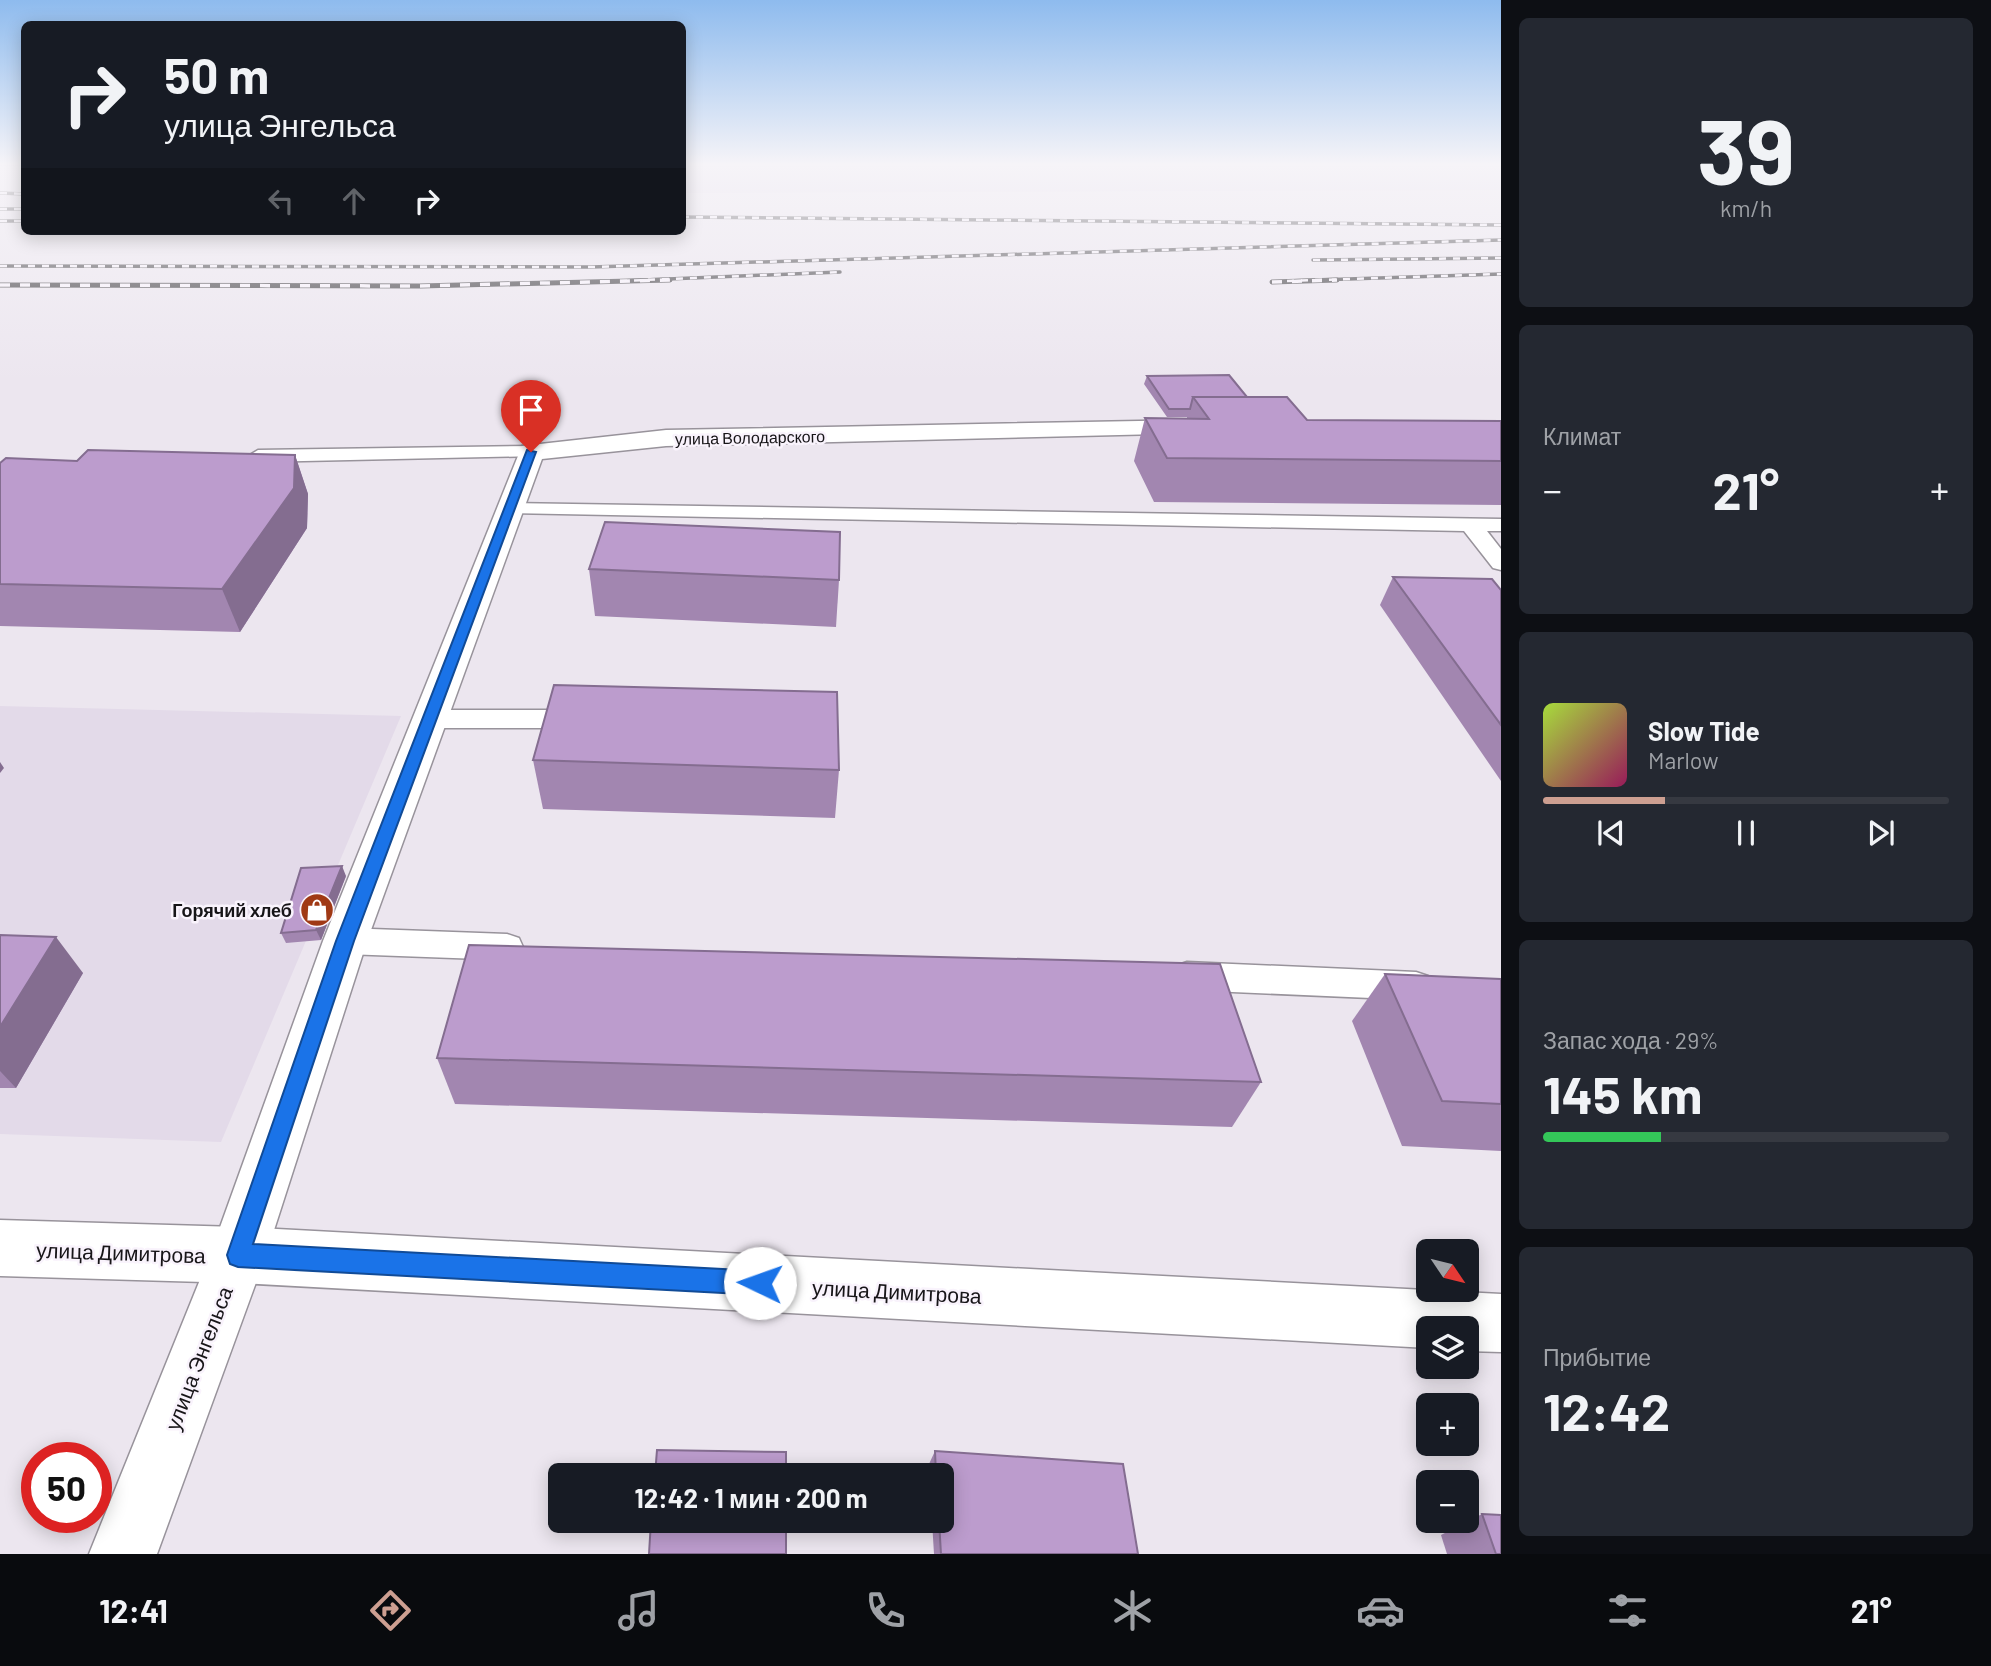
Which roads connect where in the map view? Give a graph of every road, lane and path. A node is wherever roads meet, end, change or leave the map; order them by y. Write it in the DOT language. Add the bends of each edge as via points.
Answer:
graph roads {
  1 [pos="1213,428"];
  2 [pos="531,452"];
  3 [pos="234,457"];
  4 [pos="509,509"];
  5 [pos="1471,524"];
  6 [pos="1501,525"];
  7 [pos="1501,563"];
  8 [pos="429,719"];
  9 [pos="610,719"];
  10 [pos="345,941"];
  11 [pos="540,949"];
  12 [pos="1153,975"];
  13 [pos="1445,987"];
  14 [pos="0,1248"];
  15 [pos="238,1255"];
  16 [pos="1501,1323"];
  17 [pos="123,1554"];
  1 -- 2 [label="street, улица Володарского" via="666,439"];
  2 -- 3 [label="lane, улица Володарского"];
  2 -- 4 [label="street, улица Энгельса"];
  4 -- 5 [label="lane"];
  4 -- 8 [label="street, улица Энгельса"];
  5 -- 6 [label="lane"];
  5 -- 7 [label="lane"];
  8 -- 9 [label="lane"];
  8 -- 10 [label="street, улица Энгельса"];
  10 -- 11 [label="lane"];
  10 -- 15 [label="street, улица Энгельса"];
  12 -- 13 [label="lane"];
  14 -- 15 [label="street, улица Димитрова"];
  15 -- 16 [label="street, улица Димитрова"];
  15 -- 17 [label="street, улица Энгельса"];
}
